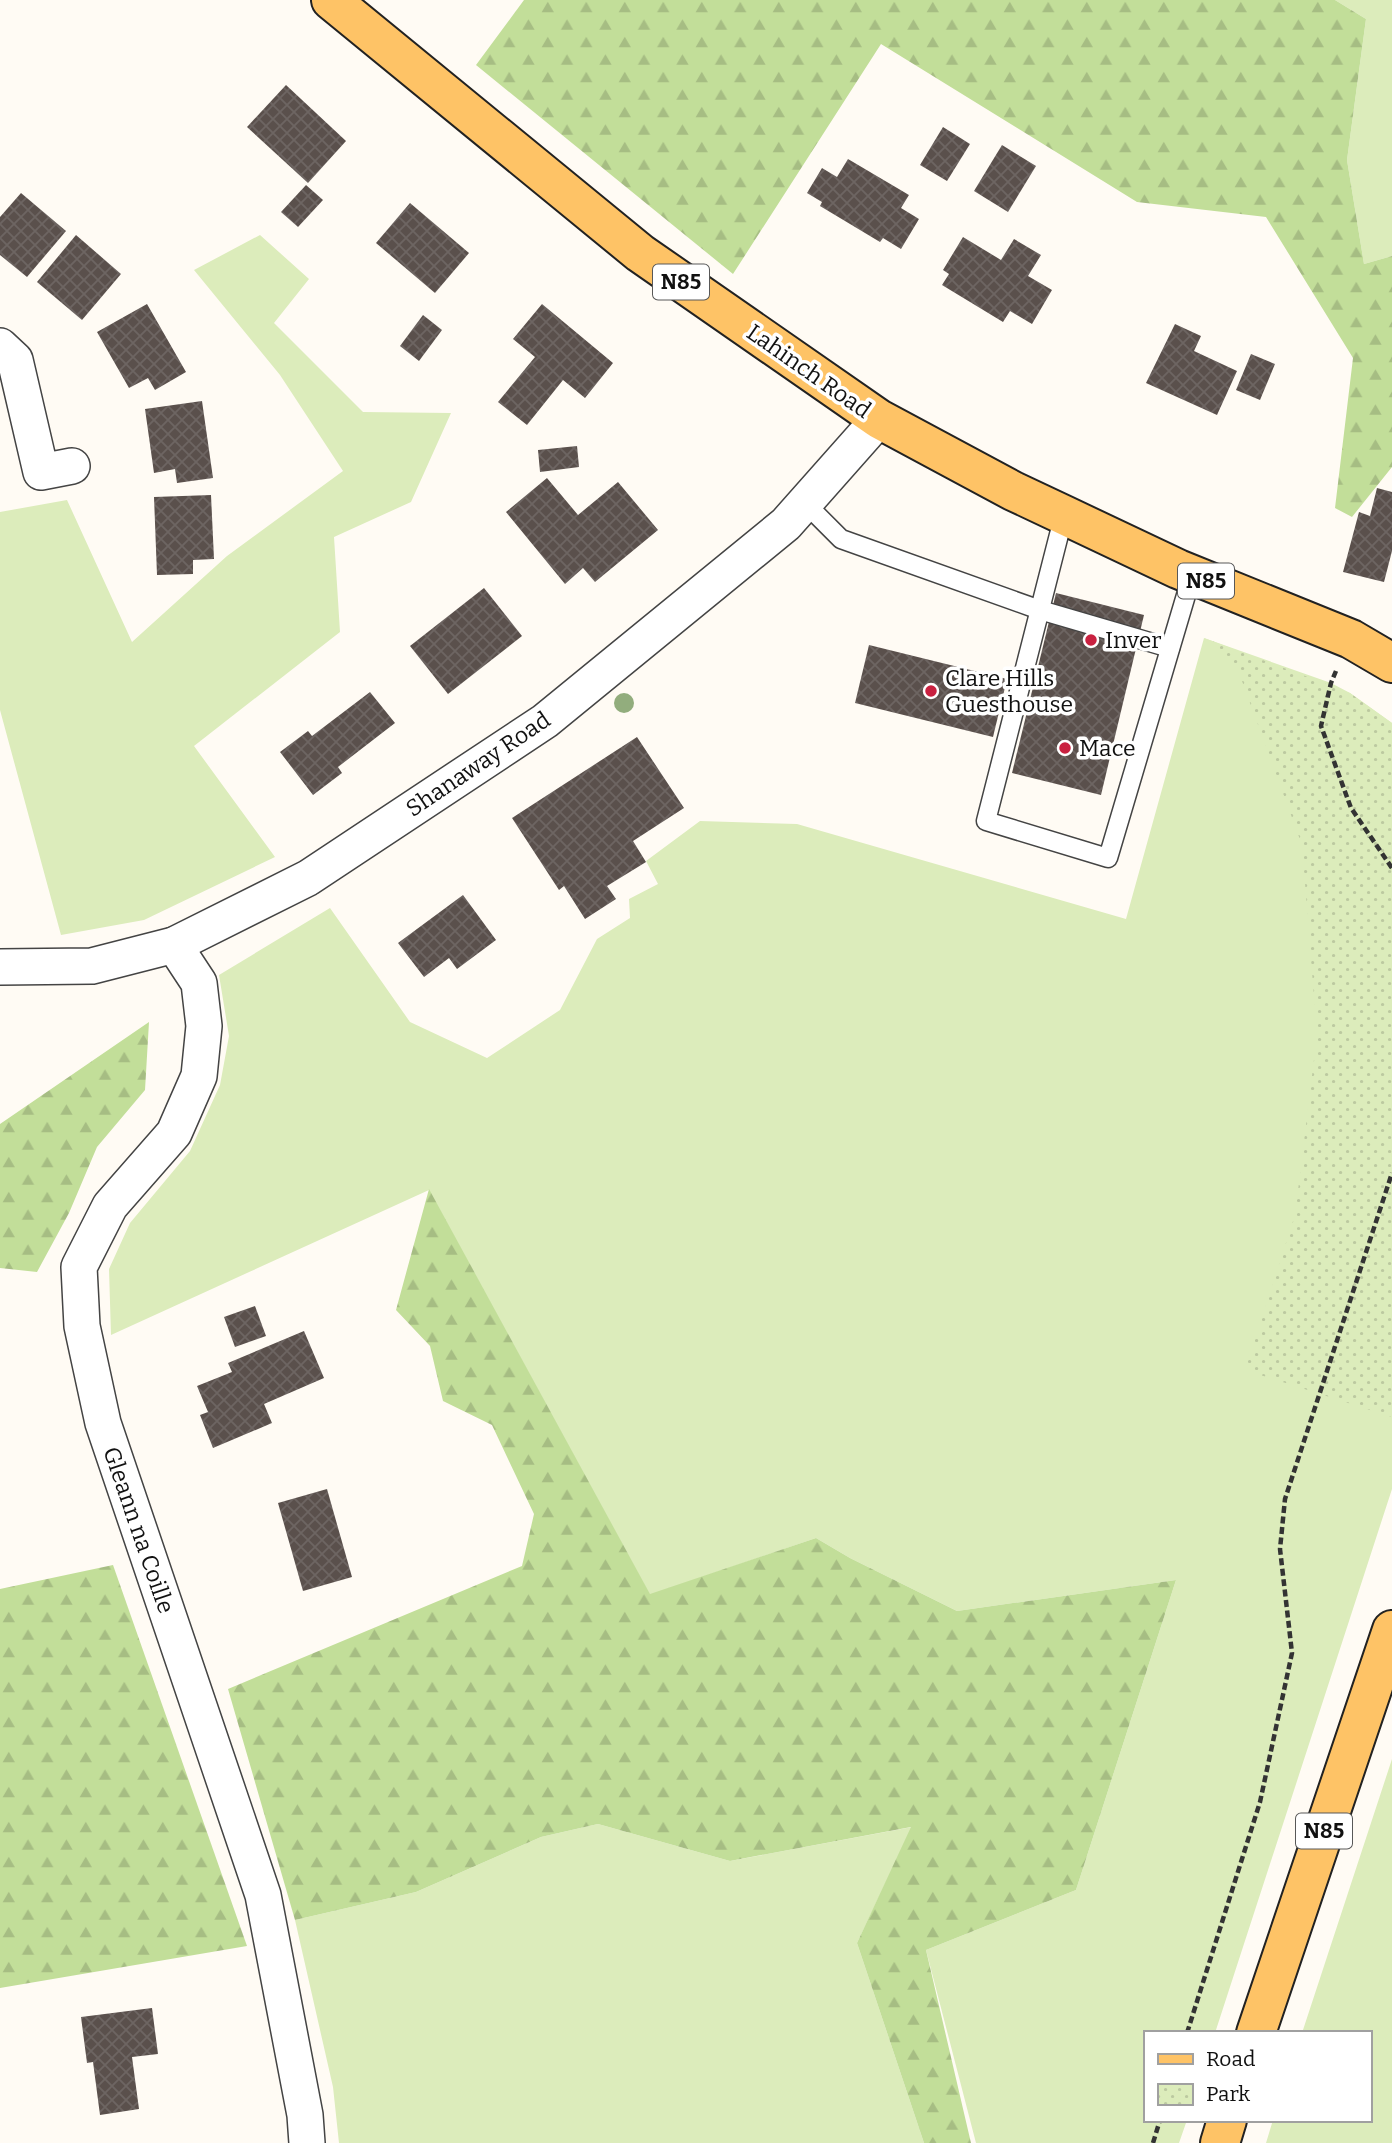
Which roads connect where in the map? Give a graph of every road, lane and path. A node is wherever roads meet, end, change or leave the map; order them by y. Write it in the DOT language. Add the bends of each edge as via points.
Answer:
graph roads {
  1 [pos="331,0"];
  2 [pos="0,346"];
  3 [pos="879,419"];
  4 [pos="72,466"];
  5 [pos="805,503"];
  6 [pos="1064,515"];
  7 [pos="1192,575"];
  8 [pos="1040,610"];
  9 [pos="1351,639"];
  10 [pos="1392,646"];
  11 [pos="1170,648"];
  12 [pos="1392,663"];
  13 [pos="1392,869"];
  14 [pos="174,944"];
  15 [pos="0,967"];
  16 [pos="1392,1173"];
  17 [pos="1392,1630"];
  18 [pos="1188,2031"];
  19 [pos="1257,2031"];
  20 [pos="1159,2122"];
  21 [pos="1226,2122"];
  22 [pos="307,2143"];
  23 [pos="1153,2143"];
  24 [pos="1220,2143"];
  1 -- 3 [label="main road, Lahinch Road / N85" via="640,253"];
  2 -- 4 [label="street" via="15,360 41,471"];
  3 -- 5 [label="street, Shanaway Road"];
  3 -- 6 [label="main road, Lahinch Road / N85"];
  5 -- 8 [label="lane" via="841,539"];
  5 -- 14 [label="street, Shanaway Road" via="786,524 545,721 309,878"];
  6 -- 7 [label="main road, Lahinch Road / N85"];
  6 -- 8 [label="lane"];
  7 -- 9 [label="main road, Lahinch Road / N85"];
  7 -- 11 [label="lane"];
  8 -- 11 [label="lane"];
  8 -- 11 [label="lane" via="986,821 1108,858"];
  9 -- 10 [label="main road, Lahinch Road / N85"];
  9 -- 12 [label="main road, Lahinch Road / N85"];
  9 -- 13 [label="path" via="1331,683 1321,726 1350,808"];
  14 -- 15 [label="street, Shanaway Road" via="92,966"];
  14 -- 22 [label="street, Gleann na Coille" via="198,983 204,1026 199,1076 174,1133 110,1206 79,1267 82,1326 103,1423 263,1895"];
  16 -- 18 [label="path" via="1284,1499 1280,1549 1292,1653 1260,1802"];
  17 -- 19 [label="main road, N85"];
  20 -- 23 [label="path"];
  21 -- 24 [label="main road"];
}
